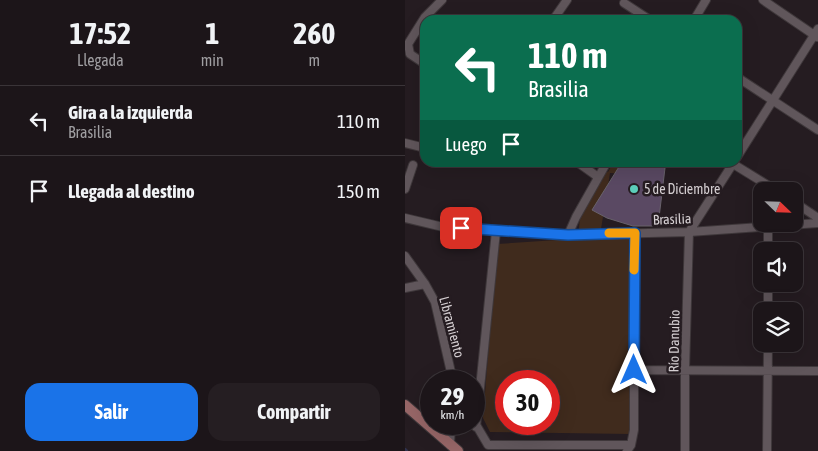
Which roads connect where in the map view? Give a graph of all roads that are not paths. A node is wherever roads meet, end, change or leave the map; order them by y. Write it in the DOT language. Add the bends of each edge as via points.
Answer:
graph roads {
  1 [pos="442,0"];
  2 [pos="567,0"];
  3 [pos="705,0"];
  4 [pos="763,0"];
  5 [pos="624,3"];
  6 [pos="428,15"];
  7 [pos="556,15"];
  8 [pos="642,15"];
  9 [pos="697,15"];
  10 [pos="420,26"];
  11 [pos="817,34"];
  12 [pos="420,61"];
  13 [pos="742,80"];
  14 [pos="773,101"];
  15 [pos="818,130"];
  16 [pos="405,143"];
  17 [pos="420,147"];
  18 [pos="742,149"];
  19 [pos="413,165"];
  20 [pos="584,167"];
  21 [pos="604,167"];
  22 [pos="731,167"];
  23 [pos="741,167"];
  24 [pos="598,177"];
  25 [pos="764,182"];
  26 [pos="405,190"];
  27 [pos="803,208"];
  28 [pos="405,218"];
  29 [pos="818,218"];
  30 [pos="818,223"];
  31 [pos="803,224"];
  32 [pos="753,228"];
  33 [pos="496,231"];
  34 [pos="689,232"];
  35 [pos="635,233"];
  36 [pos="568,235"];
  37 [pos="405,256"];
  38 [pos="425,284"];
  39 [pos="405,288"];
  40 [pos="768,352"];
  41 [pos="450,370"];
  42 [pos="481,370"];
  43 [pos="634,370"];
  44 [pos="685,370"];
  45 [pos="768,370"];
  46 [pos="818,371"];
  47 [pos="405,405"];
  48 [pos="452,435"];
  49 [pos="482,435"];
  50 [pos="454,448"];
  51 [pos="490,448"];
  52 [pos="629,448"];
  53 [pos="685,451"];
  54 [pos="767,451"];
  1 -- 6 [label="street"];
  2 -- 7 [label="street"];
  3 -- 9 [label="street"];
  4 -- 11 [label="street"];
  5 -- 8 [label="street"];
  10 -- 12 [label="street" via="408,44 410,54"];
  11 -- 14 [label="street"];
  13 -- 14 [label="street"];
  14 -- 15 [label="street"];
  14 -- 18 [label="street"];
  16 -- 17 [label="street"];
  19 -- 26 [label="street"];
  20 -- 24 [label="street"];
  21 -- 24 [label="street"];
  22 -- 34 [label="street"];
  23 -- 25 [label="street"];
  24 -- 36 [label="street"];
  27 -- 29 [label="street"];
  28 -- 33 [label="street, Brasilia" via="443,227"];
  30 -- 31 [label="street, Brasilia"];
  32 -- 34 [label="street, Brasilia"];
  33 -- 36 [label="street, Brasilia"];
  33 -- 42 [label="street"];
  34 -- 35 [label="street, Brasilia"];
  34 -- 44 [label="street, Río Danubio"];
  35 -- 36 [label="street, Brasilia"];
  35 -- 43 [label="street"];
  37 -- 38 [label="street, Libramiento"];
  38 -- 39 [label="street"];
  38 -- 41 [label="street, Libramiento" via="435,302"];
  40 -- 45 [label="street"];
  43 -- 44 [label="street"];
  43 -- 52 [label="street" via="634,430"];
  44 -- 45 [label="street"];
  44 -- 53 [label="street, Río Danubio"];
  45 -- 46 [label="street"];
  45 -- 54 [label="street"];
  47 -- 50 [label="main road"];
  48 -- 50 [label="street"];
  49 -- 51 [label="street"];
  51 -- 52 [label="street"];
}
